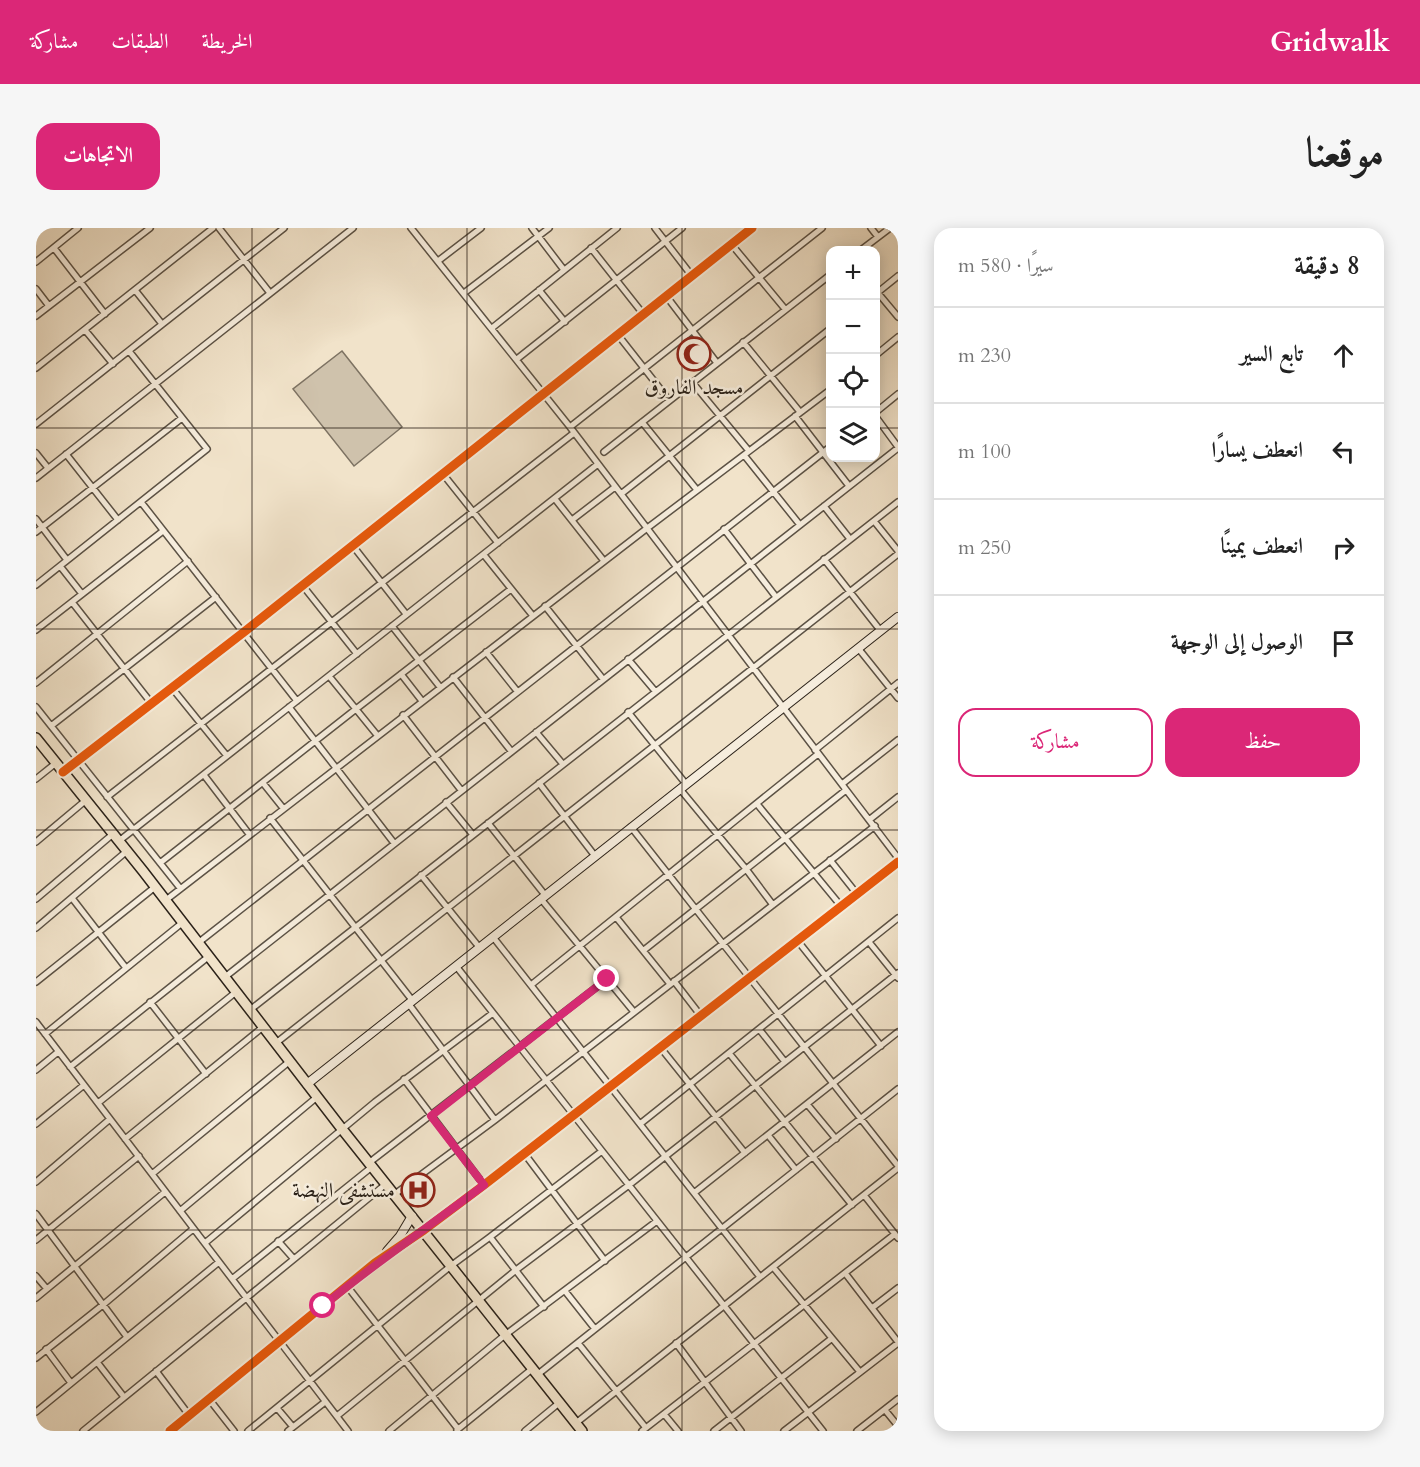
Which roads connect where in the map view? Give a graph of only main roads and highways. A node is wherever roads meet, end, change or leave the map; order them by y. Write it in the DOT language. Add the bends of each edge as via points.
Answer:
graph roads {
  1 [pos="36,738"];
  2 [pos="582,1431"];
  1 -- 2 [label="highway"];
}
